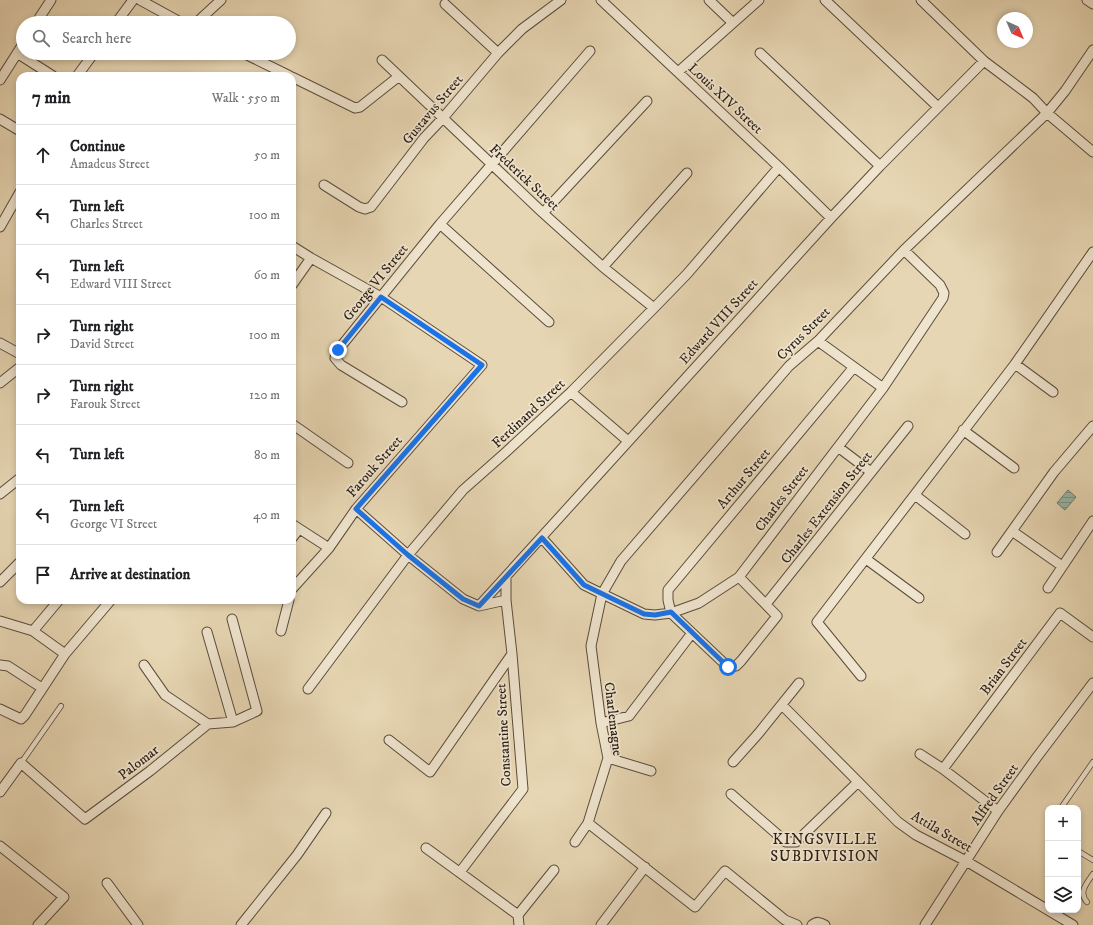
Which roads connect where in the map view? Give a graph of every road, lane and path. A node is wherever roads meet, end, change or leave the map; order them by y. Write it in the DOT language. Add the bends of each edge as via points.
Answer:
graph roads {
  1 [pos="51,0"];
  2 [pos="133,0"];
  3 [pos="140,0"];
  4 [pos="221,0"];
  5 [pos="560,0"];
  6 [pos="601,0"];
  7 [pos="709,0"];
  8 [pos="759,0"];
  9 [pos="825,0"];
  10 [pos="920,0"];
  11 [pos="1088,0"];
  12 [pos="445,4"];
  13 [pos="1093,4"];
  14 [pos="41,16"];
  15 [pos="121,16"];
  16 [pos="169,16"];
  17 [pos="204,16"];
  18 [pos="733,24"];
  19 [pos="1093,50"];
  20 [pos="590,51"];
  21 [pos="498,52"];
  22 [pos="760,53"];
  23 [pos="16,55"];
  24 [pos="28,60"];
  25 [pos="89,60"];
  26 [pos="258,60"];
  27 [pos="382,60"];
  28 [pos="984,61"];
  29 [pos="47,72"];
  30 [pos="80,72"];
  31 [pos="283,72"];
  32 [pos="678,72"];
  33 [pos="398,77"];
  34 [pos="296,78"];
  35 [pos="0,80"];
  36 [pos="647,101"];
  37 [pos="938,107"];
  38 [pos="1047,113"];
  39 [pos="0,118"];
  40 [pos="443,118"];
  41 [pos="16,128"];
  42 [pos="1093,152"];
  43 [pos="492,165"];
  44 [pos="880,166"];
  45 [pos="779,167"];
  46 [pos="687,173"];
  47 [pos="324,185"];
  48 [pos="16,199"];
  49 [pos="543,214"];
  50 [pos="831,218"];
  51 [pos="440,224"];
  52 [pos="0,227"];
  53 [pos="296,249"];
  54 [pos="904,250"];
  55 [pos="1093,252"];
  56 [pos="311,258"];
  57 [pos="603,267"];
  58 [pos="296,279"];
  59 [pos="381,297"];
  60 [pos="654,308"];
  61 [pos="549,322"];
  62 [pos="818,341"];
  63 [pos="0,343"];
  64 [pos="16,352"];
  65 [pos="1015,364"];
  66 [pos="854,367"];
  67 [pos="16,370"];
  68 [pos="0,382"];
  69 [pos="883,388"];
  70 [pos="571,392"];
  71 [pos="1053,392"];
  72 [pos="402,402"];
  73 [pos="908,426"];
  74 [pos="296,427"];
  75 [pos="963,430"];
  76 [pos="1092,430"];
  77 [pos="628,441"];
  78 [pos="838,447"];
  79 [pos="348,463"];
  80 [pos="1014,468"];
  81 [pos="871,472"];
  82 [pos="16,481"];
  83 [pos="0,494"];
  84 [pos="915,495"];
  85 [pos="356,509"];
  86 [pos="1093,521"];
  87 [pos="296,528"];
  88 [pos="1012,531"];
  89 [pos="965,534"];
  90 [pos="542,538"];
  91 [pos="329,548"];
  92 [pos="996,552"];
  93 [pos="408,555"];
  94 [pos="866,559"];
  95 [pos="1062,566"];
  96 [pos="16,568"];
  97 [pos="739,576"];
  98 [pos="506,577"];
  99 [pos="0,582"];
  100 [pos="296,585"];
  101 [pos="1048,588"];
  102 [pos="602,594"];
  103 [pos="919,598"];
  104 [pos="506,600"];
  105 [pos="56,604"];
  106 [pos="108,604"];
  107 [pos="288,604"];
  108 [pos="766,604"];
  109 [pos="479,606"];
  110 [pos="671,612"];
  111 [pos="232,619"];
  112 [pos="0,621"];
  113 [pos="33,631"];
  114 [pos="281,631"];
  115 [pos="207,632"];
  116 [pos="692,633"];
  117 [pos="1093,637"];
  118 [pos="65,654"];
  119 [pos="512,654"];
  120 [pos="0,665"];
  121 [pos="144,665"];
  122 [pos="861,676"];
  123 [pos="799,683"];
  124 [pos="1093,683"];
  125 [pos="42,688"];
  126 [pos="308,689"];
  127 [pos="782,705"];
  128 [pos="61,706"];
  129 [pos="0,709"];
  130 [pos="233,722"];
  131 [pos="601,723"];
  132 [pos="208,724"];
  133 [pos="389,740"];
  134 [pos="920,754"];
  135 [pos="608,758"];
  136 [pos="733,762"];
  137 [pos="1093,762"];
  138 [pos="21,763"];
  139 [pos="943,769"];
  140 [pos="650,771"];
  141 [pos="858,782"];
  142 [pos="0,792"];
  143 [pos="731,794"];
  144 [pos="1063,805"];
  145 [pos="998,811"];
  146 [pos="326,813"];
  147 [pos="588,823"];
  148 [pos="575,842"];
  149 [pos="0,846"];
  150 [pos="426,848"];
  151 [pos="1081,853"];
  152 [pos="1093,860"];
  153 [pos="966,861"];
  154 [pos="645,867"];
  155 [pos="554,870"];
  156 [pos="460,872"];
  157 [pos="1093,874"];
  158 [pos="107,883"];
  159 [pos="1087,902"];
  160 [pos="518,915"];
  161 [pos="38,925"];
  162 [pos="138,925"];
  163 [pos="242,925"];
  164 [pos="519,925"];
  165 [pos="601,925"];
  166 [pos="797,925"];
  167 [pos="812,925"];
  168 [pos="825,925"];
  169 [pos="925,925"];
  170 [pos="1073,925"];
  1 -- 14 [label="street"];
  2 -- 15 [label="street"];
  3 -- 16 [label="street"];
  4 -- 17 [label="street"];
  5 -- 21 [label="street, Gustavus Street" via="522,29"];
  6 -- 32 [label="street, Louis XIV Street"];
  7 -- 18 [label="street"];
  8 -- 18 [label="street"];
  9 -- 37 [label="street"];
  10 -- 28 [label="street"];
  11 -- 13 [label="street"];
  12 -- 21 [label="street"];
  18 -- 32 [label="street"];
  19 -- 38 [label="street, Cyrus Street" via="1065,92"];
  20 -- 43 [label="street, George VI Street"];
  21 -- 40 [label="street, Gustavus Street"];
  22 -- 44 [label="street"];
  23 -- 35 [label="street"];
  24 -- 29 [label="street"];
  25 -- 30 [label="street"];
  26 -- 31 [label="street"];
  27 -- 33 [label="street, Frederick Street"];
  28 -- 37 [label="street, Edward VIII Street"];
  28 -- 38 [label="street" via="1033,98"];
  32 -- 45 [label="street, Louis XIV Street"];
  33 -- 34 [label="street" via="355,108"];
  33 -- 40 [label="street, Frederick Street"];
  36 -- 49 [label="street"];
  37 -- 44 [label="street, Edward VIII Street"];
  38 -- 42 [label="street"];
  38 -- 54 [label="street, Cyrus Street"];
  39 -- 41 [label="street"];
  40 -- 43 [label="street, Frederick Street"];
  40 -- 47 [label="street, Gustavus Street" via="424,138 371,207 359,207"];
  43 -- 49 [label="street, Frederick Street"];
  43 -- 51 [label="street, George VI Street"];
  44 -- 50 [label="street, Edward VIII Street"];
  45 -- 50 [label="street, Louis XIV Street"];
  45 -- 60 [label="street, Ferdinand Street" via="687,274"];
  46 -- 57 [label="street"];
  48 -- 52 [label="street"];
  49 -- 57 [label="street, Frederick Street"];
  50 -- 77 [label="street, Edward VIII Street"];
  51 -- 59 [label="street, George VI Street"];
  51 -- 61 [label="street"];
  53 -- 56 [label="street"];
  54 -- 62 [label="street, Cyrus Street"];
  54 -- 69 [label="street, Charles Street" via="940,285 944,293"];
  55 -- 65 [label="street"];
  56 -- 58 [label="street"];
  56 -- 59 [label="street"];
  57 -- 60 [label="street, Frederick Street"];
  59 -- 72 [label="street, George VI Street" via="338,350 335,358 341,365"];
  59 -- 85 [label="street, Farouk Street" via="482,365"];
  60 -- 70 [label="street, Ferdinand Street"];
  62 -- 66 [label="street"];
  62 -- 102 [label="street, Cyrus Street" via="789,366 621,561"];
  63 -- 64 [label="street"];
  65 -- 71 [label="street"];
  65 -- 75 [label="street"];
  66 -- 69 [label="street"];
  66 -- 110 [label="street, Arthur Street" via="668,590"];
  67 -- 68 [label="street"];
  69 -- 78 [label="street, Charles Street"];
  70 -- 77 [label="street"];
  70 -- 93 [label="street, Ferdinand Street" via="463,490"];
  73 -- 81 [label="street, Charles Extension Street"];
  74 -- 79 [label="street"];
  75 -- 80 [label="street"];
  75 -- 84 [label="street"];
  76 -- 88 [label="street" via="1054,472"];
  77 -- 90 [label="street, Edward VIII Street"];
  78 -- 81 [label="street"];
  78 -- 97 [label="street, Charles Street"];
  81 -- 108 [label="street, Charles Extension Street"];
  82 -- 83 [label="street"];
  84 -- 89 [label="street"];
  84 -- 94 [label="street"];
  85 -- 91 [label="street, Farouk Street"];
  85 -- 93 [label="street"];
  86 -- 95 [label="street"];
  87 -- 91 [label="street"];
  88 -- 92 [label="street"];
  88 -- 95 [label="street"];
  90 -- 98 [label="street, Edward VIII Street"];
  90 -- 102 [label="street, Charles Street" via="584,585"];
  91 -- 100 [label="street, Farouk Street"];
  93 -- 109 [label="street" via="463,599"];
  93 -- 126 [label="street, Ferdinand Street"];
  94 -- 103 [label="street"];
  94 -- 122 [label="street" via="817,622"];
  95 -- 101 [label="street"];
  96 -- 99 [label="street"];
  97 -- 108 [label="street"];
  97 -- 110 [label="street, Charles Street" via="699,603"];
  98 -- 104 [label="street, Constantine Street"];
  98 -- 109 [label="street, Edward VIII Street"];
  102 -- 110 [label="street, Charles Street" via="644,614"];
  102 -- 131 [label="street, Charlemagne" via="591,646"];
  104 -- 109 [label="street"];
  104 -- 119 [label="street, Constantine Street"];
  105 -- 113 [label="street"];
  106 -- 118 [label="street"];
  107 -- 114 [label="street"];
  108 -- 116 [label="street" via="777,616 736,666 728,667"];
  110 -- 116 [label="street"];
  111 -- 130 [label="street" via="257,711"];
  112 -- 113 [label="street"];
  113 -- 118 [label="street"];
  115 -- 130 [label="street"];
  116 -- 131 [label="street" via="629,716"];
  117 -- 139 [label="street, Brian Street" via="1060,613"];
  118 -- 125 [label="street"];
  119 -- 133 [label="street" via="430,772"];
  119 -- 156 [label="street, Constantine Street" via="523,790"];
  120 -- 125 [label="street" via="8,666"];
  121 -- 132 [label="street" via="165,695"];
  123 -- 127 [label="street"];
  124 -- 145 [label="street, Alfred Street"];
  125 -- 129 [label="street" via="21,719"];
  127 -- 136 [label="street"];
  127 -- 141 [label="street, Attila Street"];
  128 -- 138 [label="lane"];
  130 -- 132 [label="street"];
  131 -- 135 [label="street, Charlemagne"];
  132 -- 138 [label="street, Palomar" via="85,819"];
  134 -- 139 [label="street"];
  135 -- 140 [label="street"];
  135 -- 147 [label="street, Charlemagne"];
  137 -- 144 [label="lane"];
  138 -- 142 [label="street"];
  139 -- 145 [label="street"];
  141 -- 143 [label="street" via="796,842 786,842"];
  141 -- 153 [label="street, Attila Street" via="898,822"];
  145 -- 153 [label="street, Alfred Street"];
  146 -- 163 [label="street"];
  147 -- 148 [label="street, Charlemagne"];
  147 -- 154 [label="street"];
  149 -- 161 [label="street" via="64,897"];
  150 -- 156 [label="street"];
  151 -- 152 [label="lane"];
  153 -- 169 [label="street, Alfred Street"];
  153 -- 170 [label="street, Attila Street"];
  154 -- 165 [label="street"];
  154 -- 166 [label="street" via="695,907 725,871 785,920"];
  155 -- 160 [label="street"];
  156 -- 160 [label="street"];
  157 -- 159 [label="lane" via="1083,890"];
  158 -- 162 [label="street"];
  160 -- 164 [label="street"];
  167 -- 168 [label="street" via="821,922"];
}
